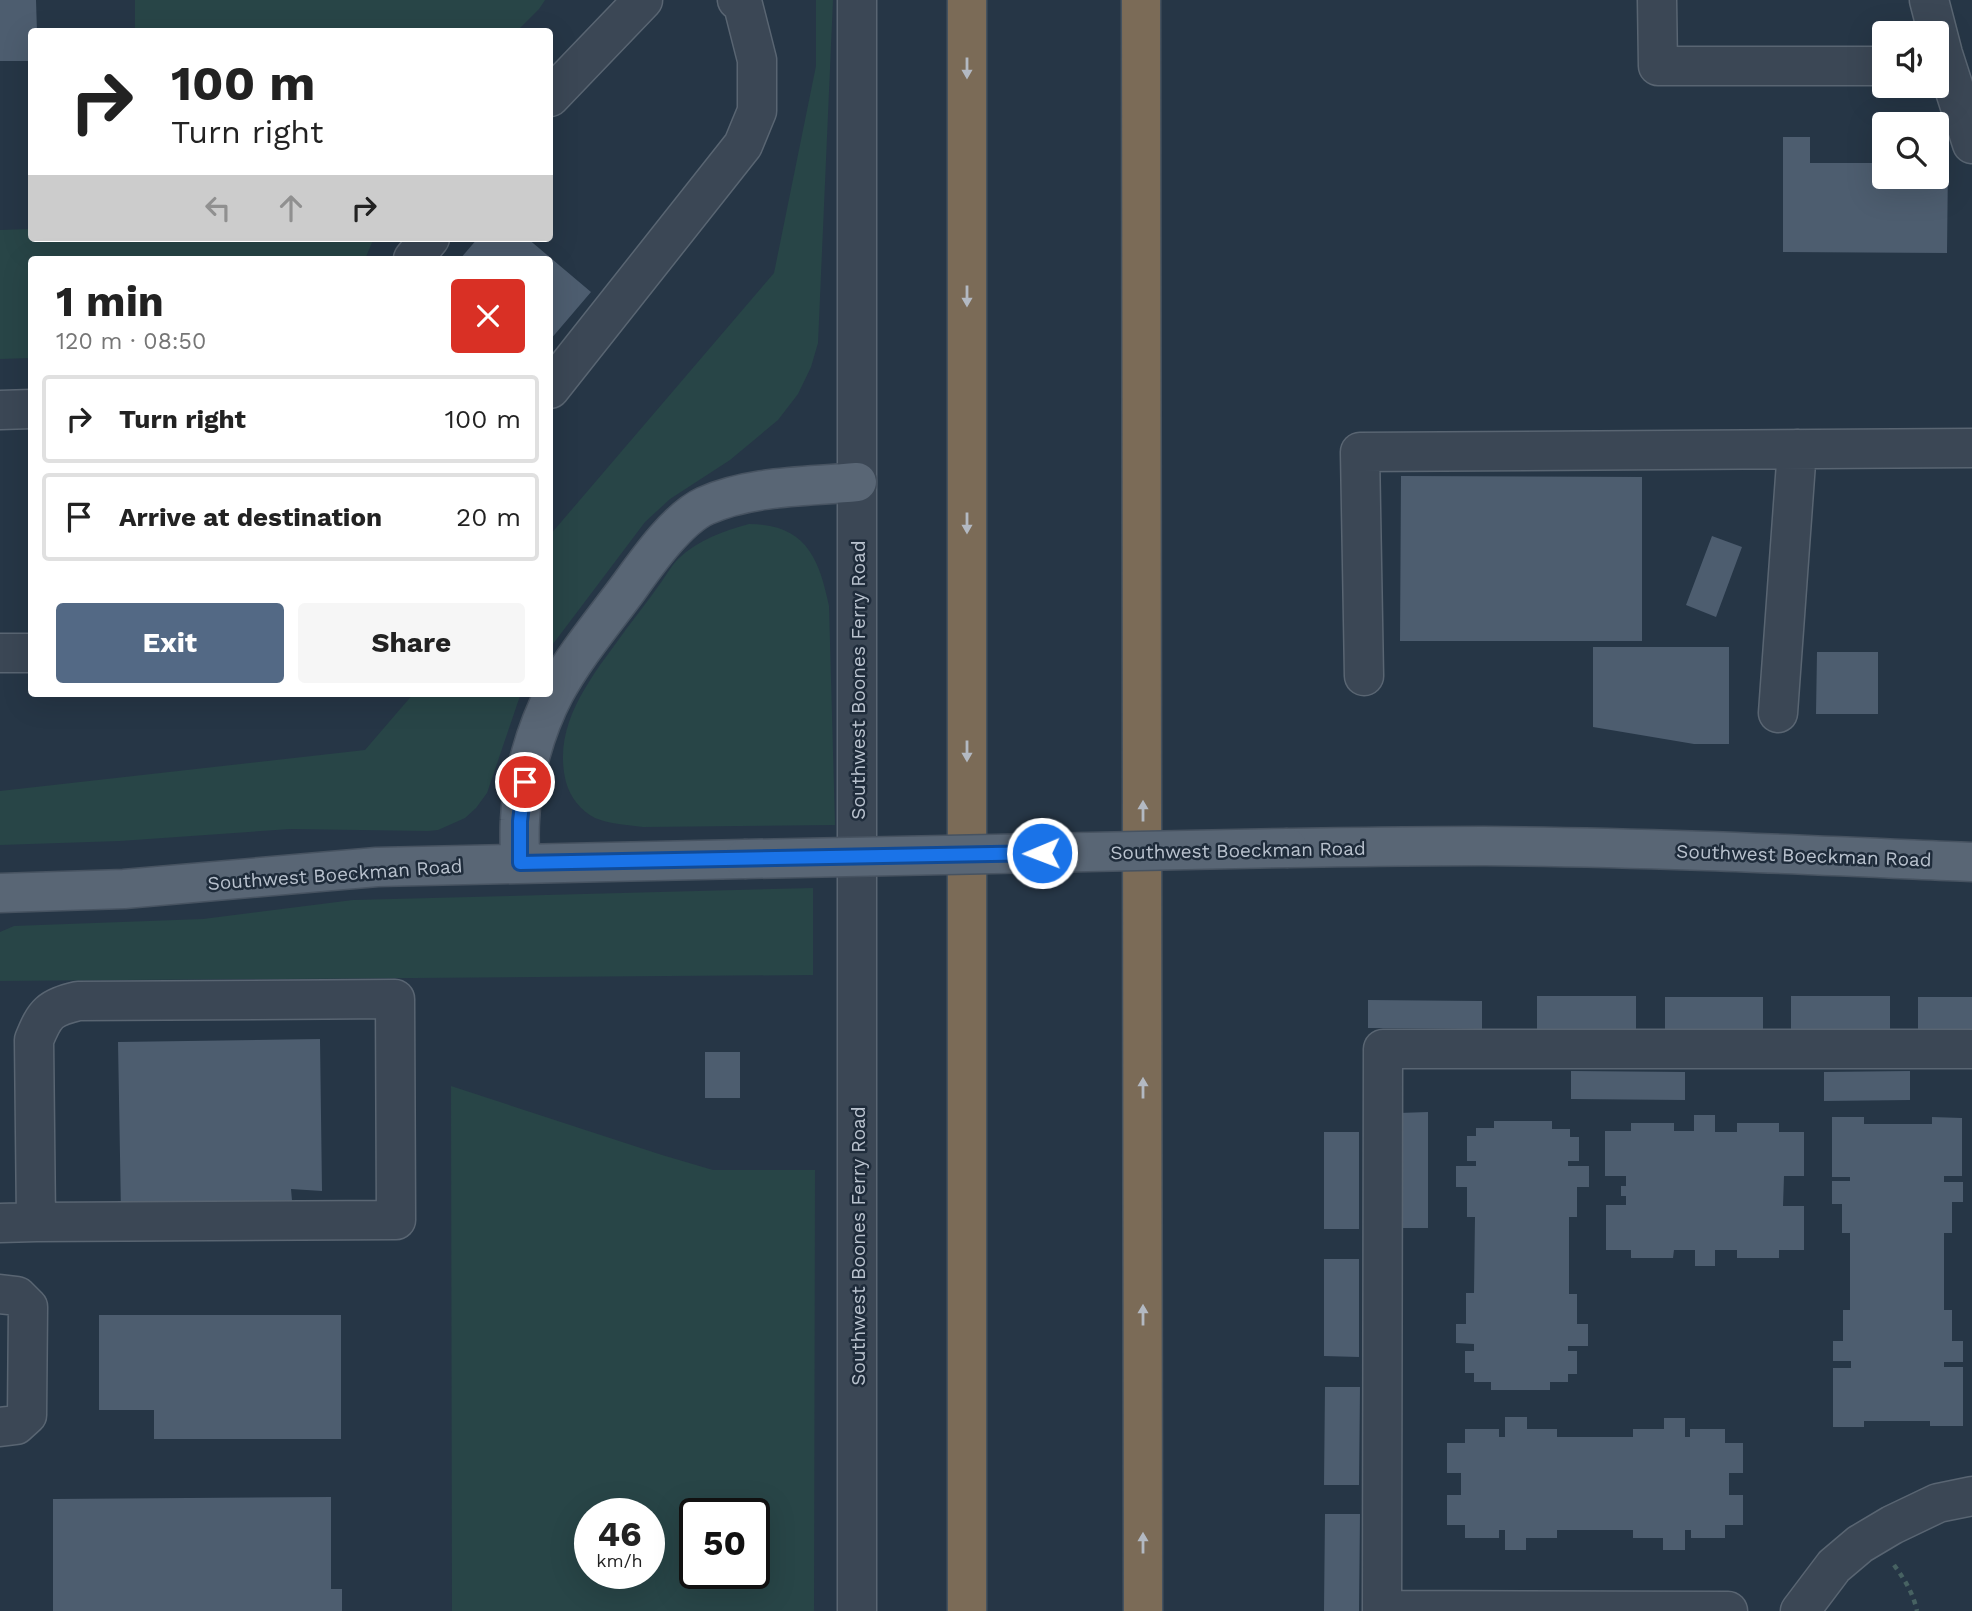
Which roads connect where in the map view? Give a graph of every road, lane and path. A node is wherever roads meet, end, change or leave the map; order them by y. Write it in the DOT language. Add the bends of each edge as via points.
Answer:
graph roads {
  1 [pos="643,0"];
  2 [pos="737,0"];
  3 [pos="857,0"];
  4 [pos="967,0"];
  5 [pos="1142,0"];
  6 [pos="1657,0"];
  7 [pos="1929,0"];
  8 [pos="1951,52"];
  9 [pos="1872,66"];
  10 [pos="553,94"];
  11 [pos="1972,144"];
  12 [pos="427,242"];
  13 [pos="415,256"];
  14 [pos="553,385"];
  15 [pos="28,409"];
  16 [pos="0,410"];
  17 [pos="1972,448"];
  18 [pos="1797,449"];
  19 [pos="858,482"];
  20 [pos="0,653"];
  21 [pos="28,653"];
  22 [pos="1364,676"];
  23 [pos="1777,713"];
  24 [pos="1972,862"];
  25 [pos="520,863"];
  26 [pos="0,893"];
  27 [pos="1972,1049"];
  28 [pos="18,1223"];
  29 [pos="0,1294"];
  30 [pos="0,1427"];
  31 [pos="1972,1496"];
  32 [pos="1873,1536"];
  33 [pos="858,1611"];
  34 [pos="967,1611"];
  35 [pos="1143,1611"];
  36 [pos="1382,1611"];
  37 [pos="1728,1611"];
  38 [pos="1800,1611"];
  39 [pos="1917,1611"];
  1 -- 10 [label="street"];
  2 -- 14 [label="street" via="743,5 757,60 757,111 743,145"];
  3 -- 19 [label="street, Southwest Boones Ferry Road"];
  4 -- 34 [label="highway, one-way"];
  35 -- 5 [label="highway, one-way"];
  6 -- 9 [label="street" via="1658,66"];
  7 -- 8 [label="street"];
  8 -- 11 [label="street"];
  12 -- 13 [label="street"];
  15 -- 16 [label="street"];
  17 -- 18 [label="street"];
  18 -- 22 [label="street" via="1360,452"];
  18 -- 23 [label="street"];
  19 -- 25 [label="main road" via="734,495 702,508 674,530 571,666 544,714 522,796"];
  19 -- 33 [label="street, Southwest Boones Ferry Road"];
  20 -- 21 [label="street"];
  24 -- 25 [label="main road, Southwest Boeckman Road, bridge" via="1483,846"];
  25 -- 26 [label="main road, Southwest Boeckman Road" via="377,867 124,889"];
  27 -- 36 [label="street" via="1383,1049"];
  28 -- 28 [label="street" via="396,1220 395,999 78,1001 57,1006 42,1020 34,1040"];
  29 -- 30 [label="street" via="17,1296 28,1307 27,1415 16,1425"];
  31 -- 32 [label="street" via="1938,1503"];
  32 -- 38 [label="street" via="1834,1566"];
  32 -- 39 [label="path" via="1905,1581"];
  36 -- 37 [label="street"];
}
